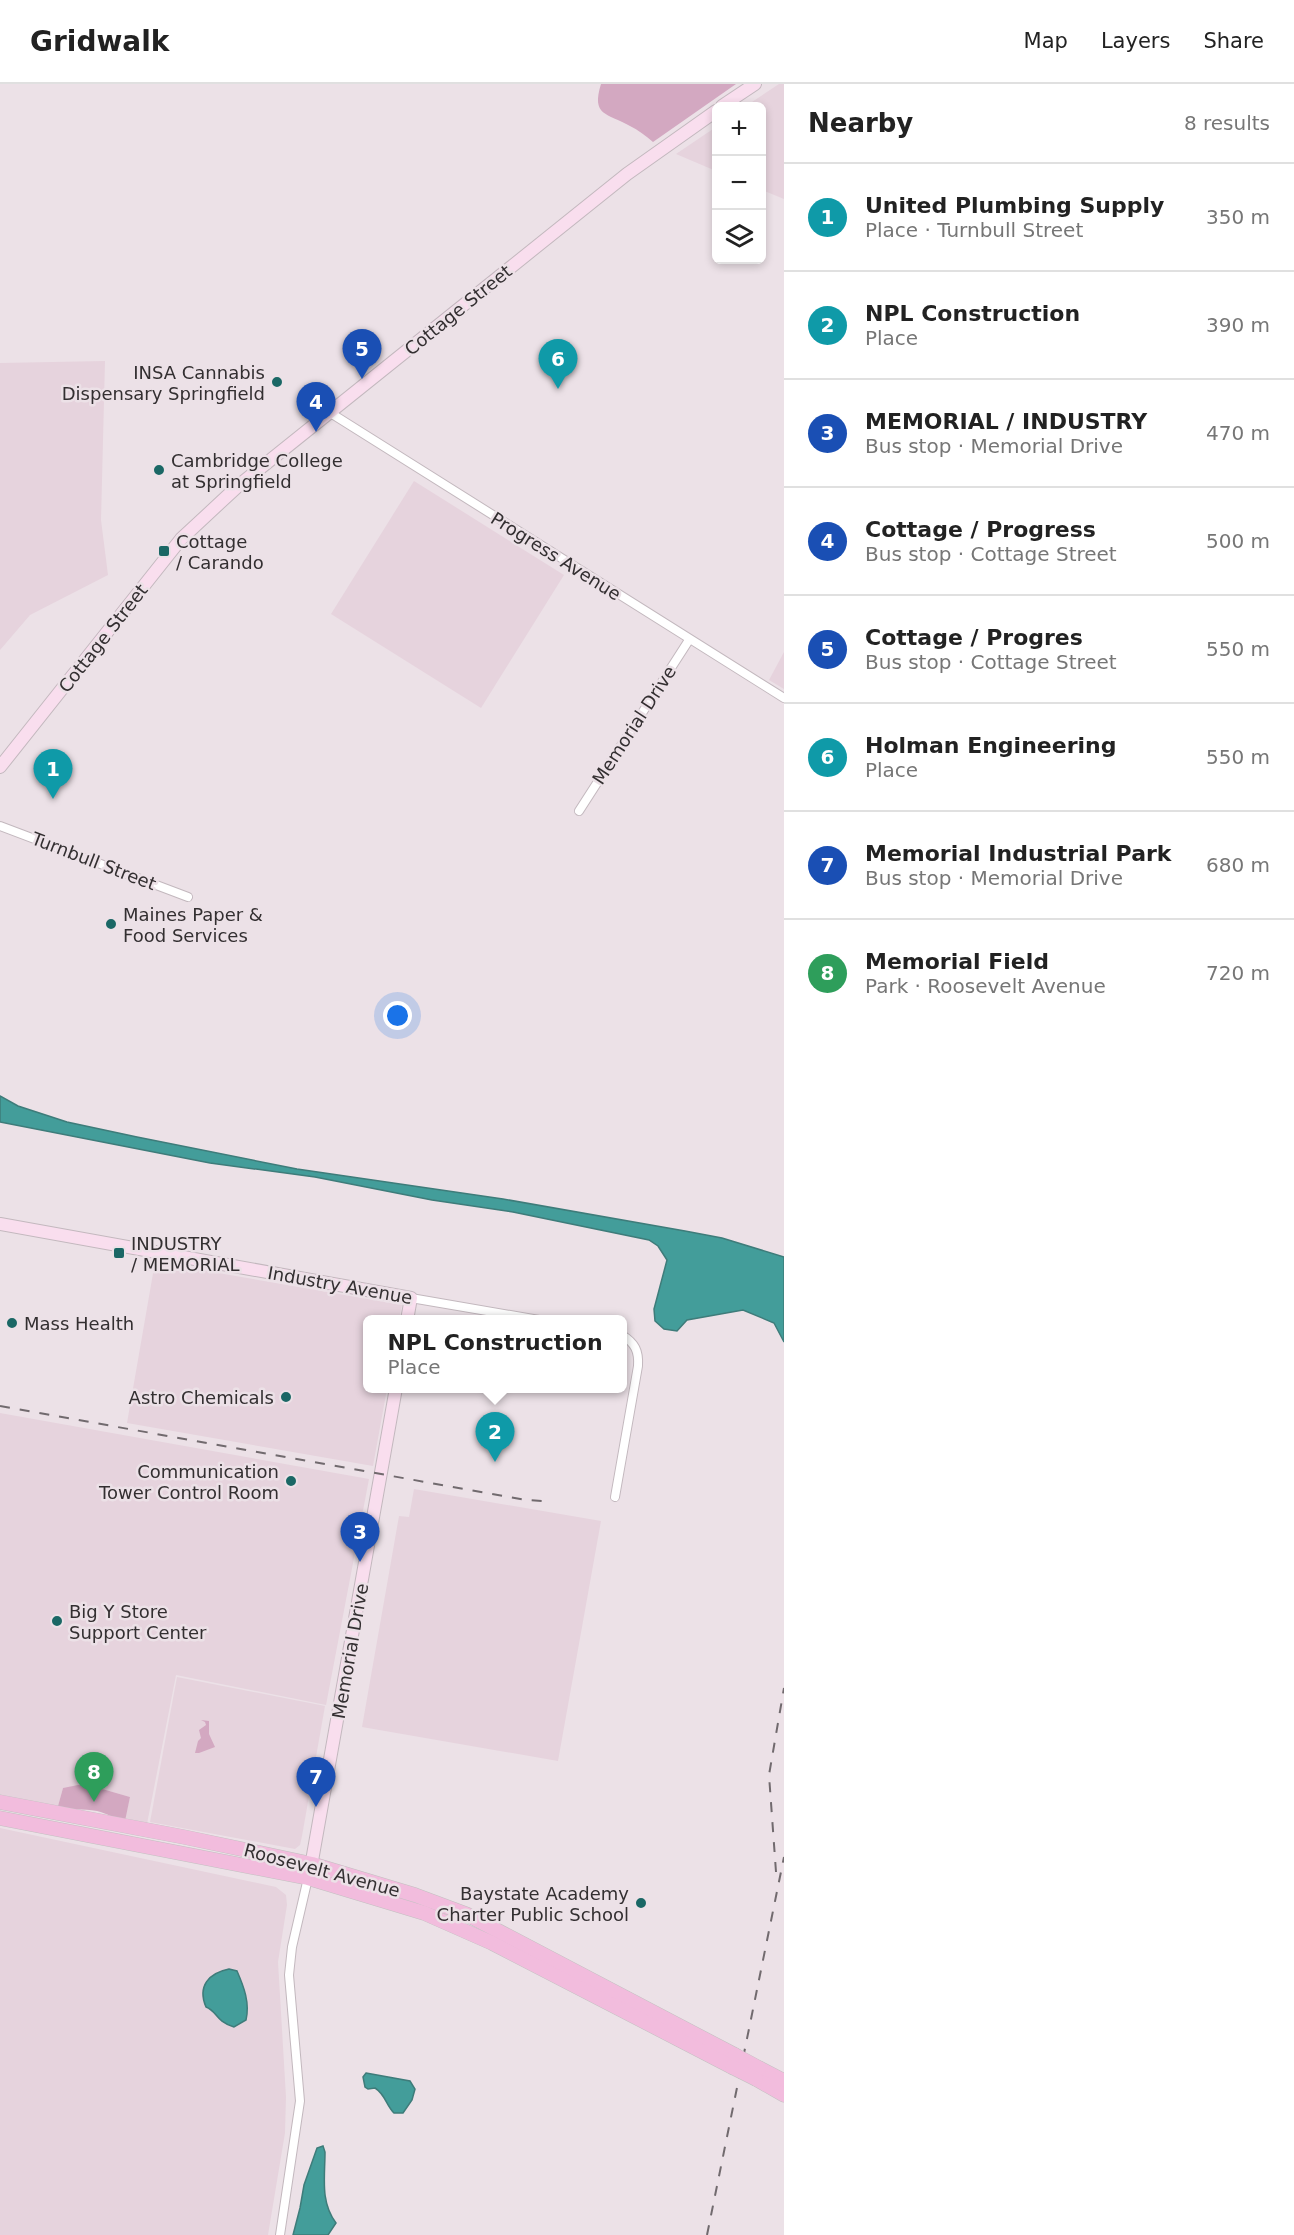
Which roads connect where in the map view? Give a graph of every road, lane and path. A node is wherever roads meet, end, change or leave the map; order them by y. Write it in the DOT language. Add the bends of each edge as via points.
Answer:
graph roads {
  1 [pos="755,84"];
  2 [pos="728,102"];
  3 [pos="712,114"];
  4 [pos="330,412"];
  5 [pos="689,640"];
  6 [pos="784,698"];
  7 [pos="0,767"];
  8 [pos="579,811"];
  9 [pos="0,826"];
  10 [pos="188,897"];
  11 [pos="0,1224"];
  12 [pos="411,1298"];
  13 [pos="408,1315"];
  14 [pos="509,1315"];
  15 [pos="627,1339"];
  16 [pos="395,1393"];
  17 [pos="615,1497"];
  18 [pos="0,1802"];
  19 [pos="53,1812"];
  20 [pos="0,1818"];
  21 [pos="50,1828"];
  22 [pos="130,1828"];
  23 [pos="126,1844"];
  24 [pos="312,1864"];
  25 [pos="308,1878"];
  26 [pos="733,2061"];
  27 [pos="757,2073"];
  28 [pos="784,2081"];
  29 [pos="784,2095"];
  30 [pos="280,2235"];
  1 -- 2 [label="main road"];
  3 -- 4 [label="main road, Cottage Street" via="627,174"];
  4 -- 5 [label="street, Progress Avenue"];
  4 -- 7 [label="main road, Cottage Street" via="238,486 181,539"];
  5 -- 6 [label="street, Progress Avenue"];
  5 -- 8 [label="street, Memorial Drive"];
  9 -- 10 [label="street, Turnbull Street"];
  11 -- 12 [label="main road, Industry Avenue"];
  12 -- 13 [label="main road"];
  12 -- 14 [label="street, Industry Avenue"];
  15 -- 17 [label="street" via="637,1348 639,1360"];
  16 -- 24 [label="main road, Memorial Drive"];
  18 -- 19 [label="main road, Roosevelt Avenue"];
  19 -- 21 [label="main road"];
  19 -- 22 [label="main road, Roosevelt Avenue"];
  20 -- 21 [label="main road, Roosevelt Avenue"];
  21 -- 23 [label="main road, Roosevelt Avenue"];
  22 -- 23 [label="main road"];
  22 -- 24 [label="main road, Roosevelt Avenue"];
  23 -- 25 [label="main road, Roosevelt Avenue"];
  24 -- 25 [label="main road, Memorial Drive"];
  24 -- 26 [label="main road, Roosevelt Avenue" via="466,1914"];
  25 -- 26 [label="main road, Roosevelt Avenue" via="392,1902 460,1928"];
  25 -- 30 [label="street" via="289,1975 300,2100"];
  26 -- 27 [label="main road, Roosevelt Avenue, bridge"];
  27 -- 28 [label="main road, Roosevelt Avenue"];
  27 -- 29 [label="main road, Roosevelt Avenue"];
}
